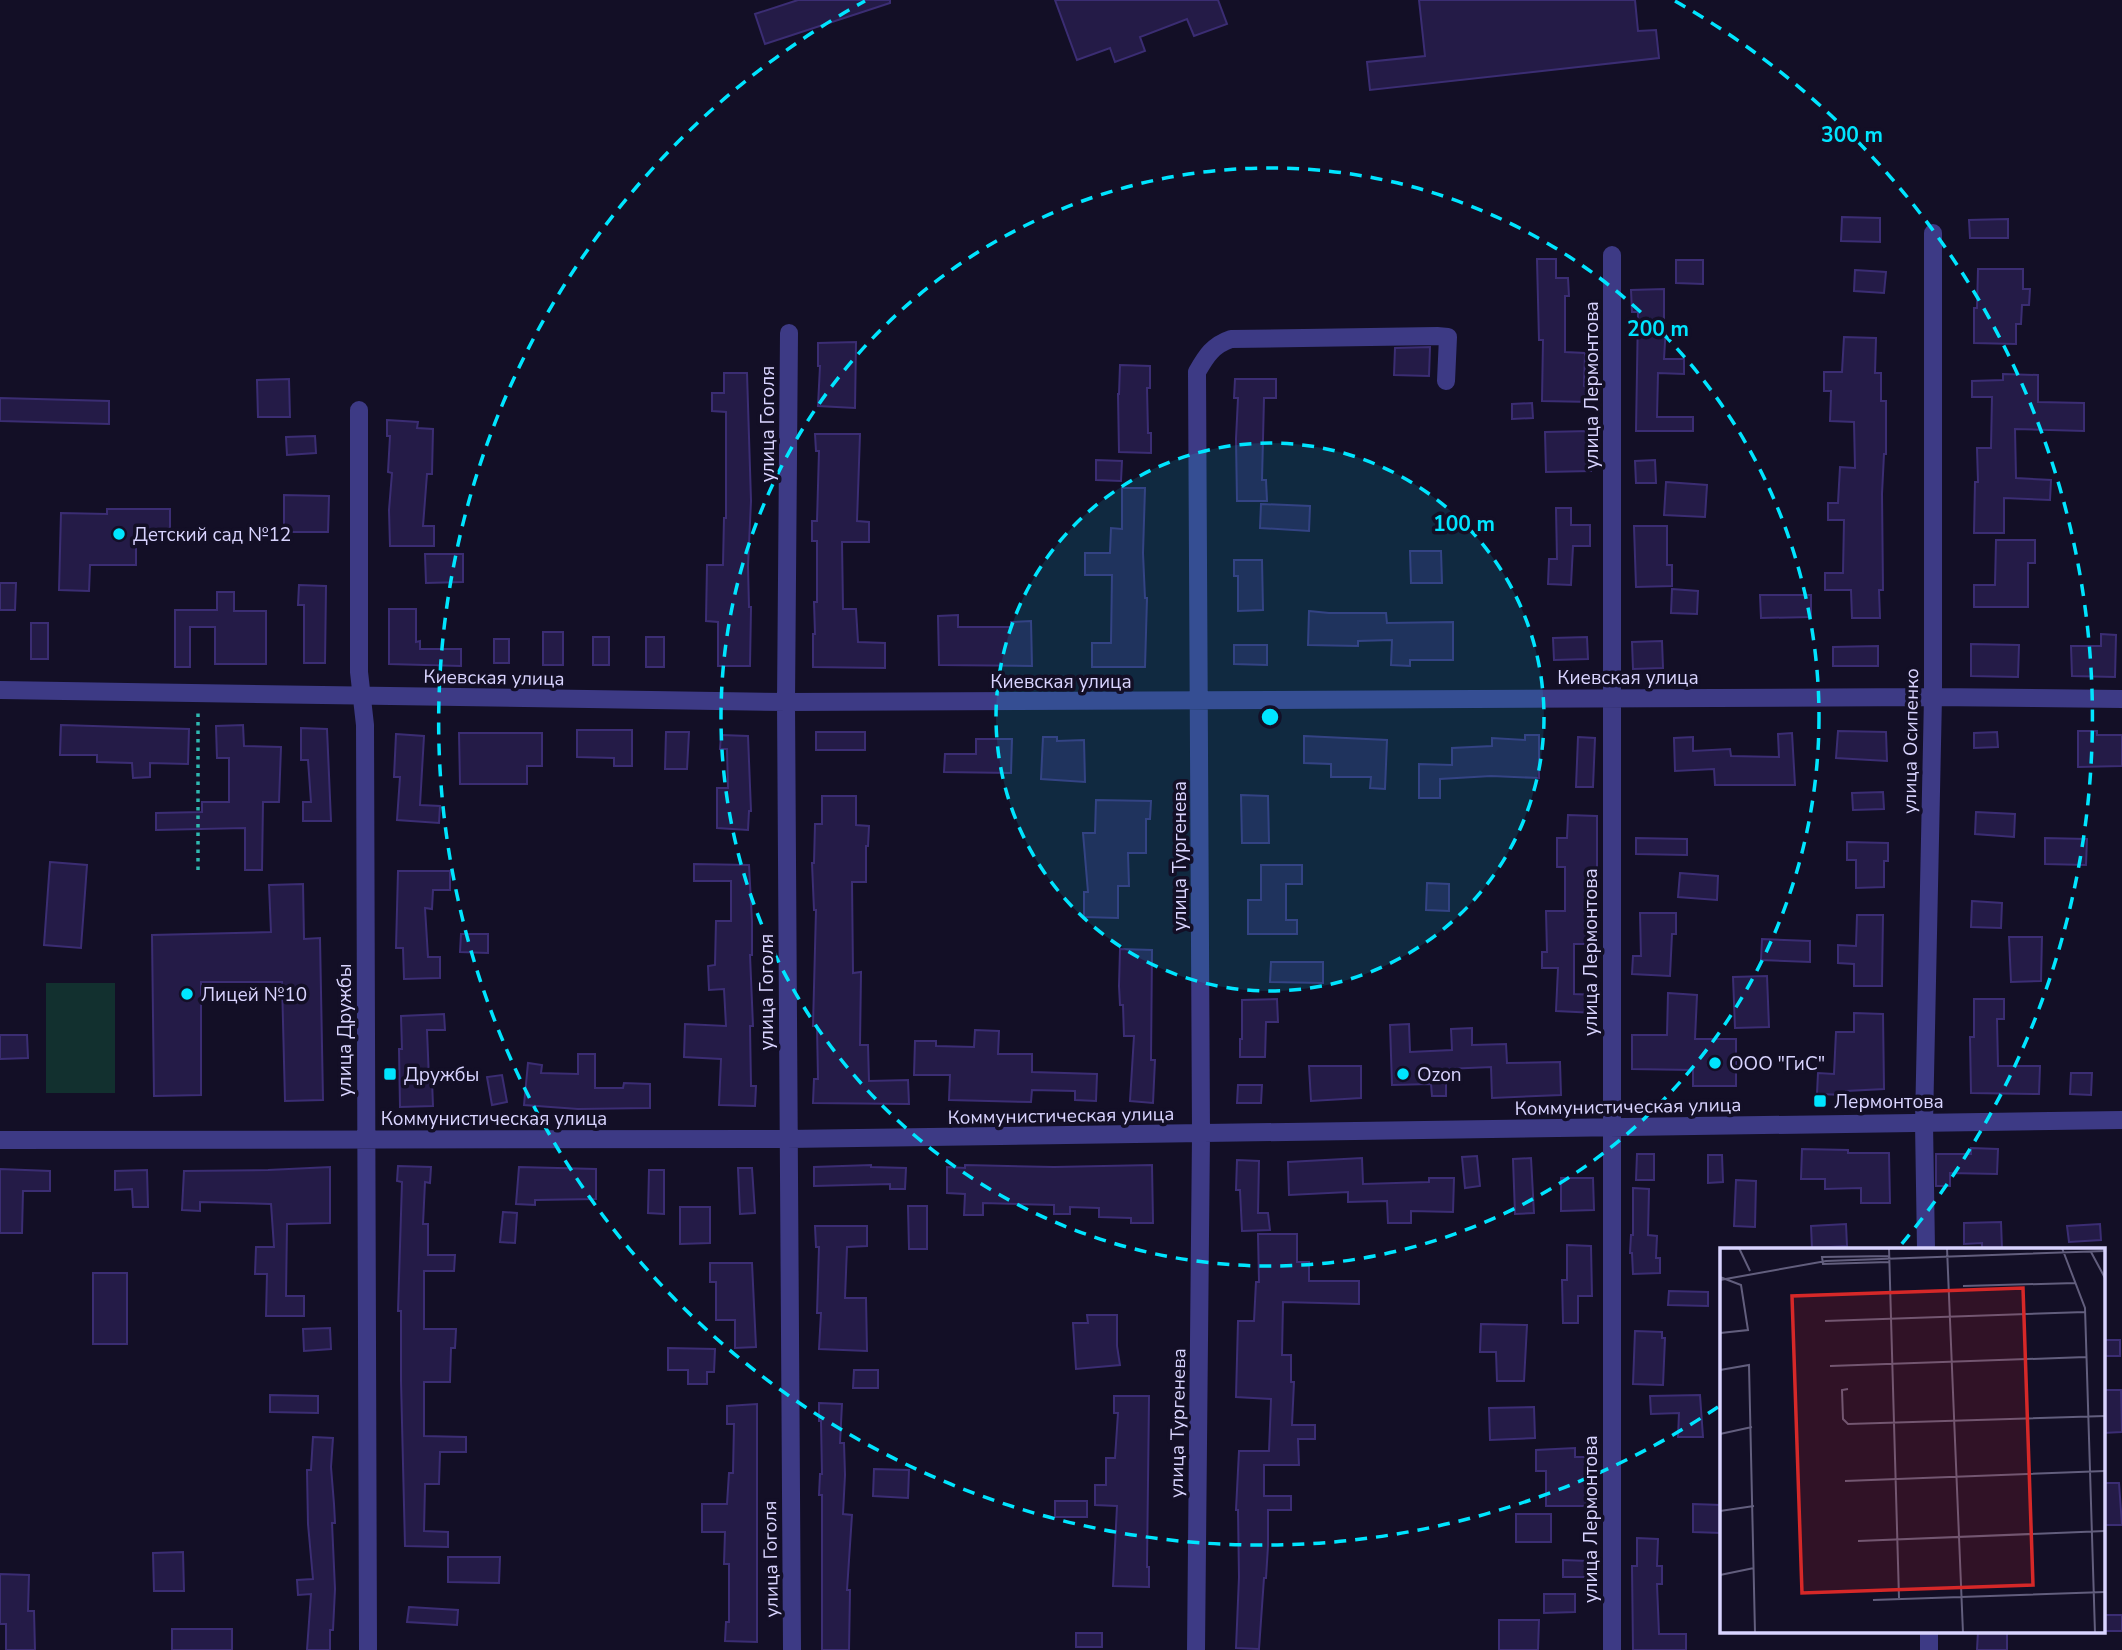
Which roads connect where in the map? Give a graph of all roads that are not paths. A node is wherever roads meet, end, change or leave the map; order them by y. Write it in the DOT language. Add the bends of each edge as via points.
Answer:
graph roads {
  1 [pos="1933,233"];
  2 [pos="1612,255"];
  3 [pos="789,333"];
  4 [pos="1446,381"];
  5 [pos="359,410"];
  6 [pos="0,691"];
  7 [pos="363,696"];
  8 [pos="1933,697"];
  9 [pos="1612,698"];
  10 [pos="2122,699"];
  11 [pos="786,702"];
  12 [pos="1200,702"];
  13 [pos="2122,1120"];
  14 [pos="1924,1123"];
  15 [pos="1610,1128"];
  16 [pos="1201,1134"];
  17 [pos="365,1139"];
  18 [pos="787,1139"];
  19 [pos="0,1140"];
  20 [pos="1926,1248"];
  21 [pos="1929,1632"];
  22 [pos="369,1650"];
  23 [pos="792,1650"];
  24 [pos="1196,1650"];
  25 [pos="1612,1650"];
  26 [pos="1929,1650"];
  1 -- 8 [label="street, улица Осипенко"];
  2 -- 9 [label="street, улица Лермонтова"];
  3 -- 11 [label="street, улица Гоголя"];
  4 -- 12 [label="street, улица Тургенева" via="1448,337 1231,339 1208,354 1197,372"];
  5 -- 7 [label="street, улица Дружбы" via="359,672"];
  6 -- 7 [label="street, Киевская улица"];
  7 -- 11 [label="street, Киевская улица"];
  7 -- 17 [label="street, улица Дружбы"];
  8 -- 9 [label="street, Киевская улица"];
  8 -- 10 [label="street, Киевская улица"];
  8 -- 14 [label="street, улица Осипенко"];
  9 -- 12 [label="street, Киевская улица"];
  9 -- 15 [label="street, улица Лермонтова"];
  11 -- 12 [label="street, Киевская улица"];
  11 -- 18 [label="street, улица Гоголя"];
  12 -- 16 [label="street, улица Тургенева"];
  13 -- 14 [label="street, Коммунистическая улица"];
  14 -- 15 [label="street, Коммунистическая улица"];
  14 -- 20 [label="street, улица Осипенко"];
  15 -- 16 [label="street, Коммунистическая улица"];
  15 -- 25 [label="street, улица Лермонтова"];
  16 -- 18 [label="street, Коммунистическая улица"];
  16 -- 24 [label="street, улица Тургенева"];
  17 -- 18 [label="street, Коммунистическая улица"];
  17 -- 19 [label="street, Коммунистическая улица"];
  17 -- 22 [label="street, улица Дружбы"];
  18 -- 23 [label="street, улица Гоголя"];
  21 -- 26 [label="street"];
}
